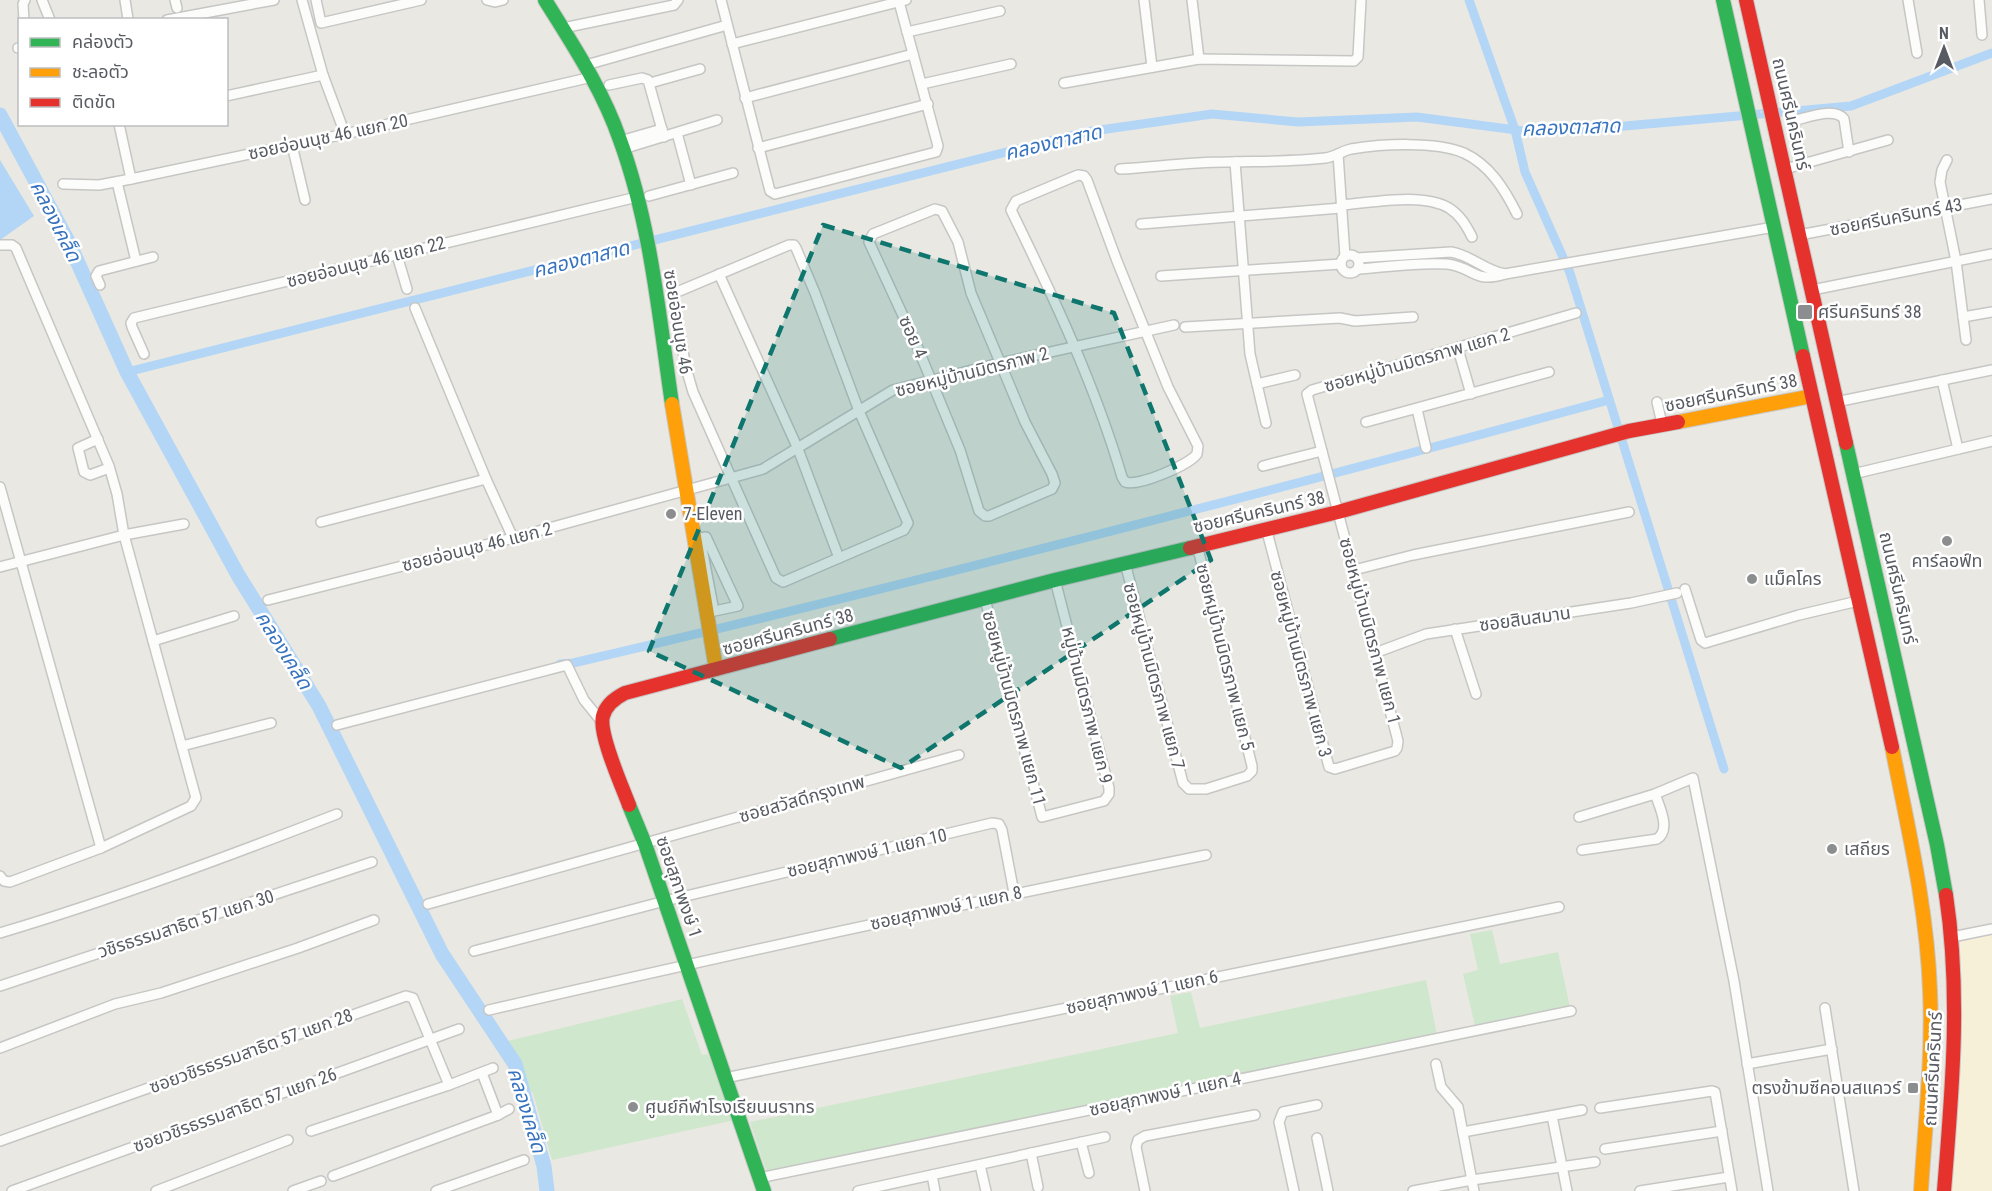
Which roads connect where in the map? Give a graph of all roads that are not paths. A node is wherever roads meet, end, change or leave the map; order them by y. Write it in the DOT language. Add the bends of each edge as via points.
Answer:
graph roads {
  1 [pos="25,0"];
  2 [pos="42,0"];
  3 [pos="124,0"];
  4 [pos="274,0"];
  5 [pos="302,0"];
  6 [pos="316,0"];
  7 [pos="372,0"];
  8 [pos="421,0"];
  9 [pos="487,0"];
  10 [pos="502,0"];
  11 [pos="545,0"];
  12 [pos="678,0"];
  13 [pos="721,0"];
  14 [pos="1144,0"];
  15 [pos="1192,0"];
  16 [pos="1360,0"];
  17 [pos="1723,0"];
  18 [pos="1746,0"];
  19 [pos="1908,0"];
  20 [pos="1978,0"];
  21 [pos="903,1"];
  22 [pos="375,10"];
  23 [pos="1000,11"];
  24 [pos="174,13"];
  25 [pos="24,18"];
  26 [pos="49,18"];
  27 [pos="128,18"];
  28 [pos="727,25"];
  29 [pos="563,28"];
  30 [pos="907,32"];
  31 [pos="1982,35"];
  32 [pos="732,44"];
  33 [pos="1917,53"];
  34 [pos="914,54"];
  35 [pos="1199,59"];
  36 [pos="1011,64"];
  37 [pos="1152,67"];
  38 [pos="700,69"];
  39 [pos="589,71"];
  40 [pos="323,75"];
  41 [pos="650,83"];
  42 [pos="1064,83"];
  43 [pos="922,84"];
  44 [pos="609,85"];
  45 [pos="228,96"];
  46 [pos="745,98"];
  47 [pos="928,104"];
  48 [pos="717,120"];
  49 [pos="119,126"];
  50 [pos="663,133"];
  51 [pos="677,133"];
  52 [pos="345,134"];
  53 [pos="1888,140"];
  54 [pos="292,145"];
  55 [pos="622,145"];
  56 [pos="758,148"];
  57 [pos="1849,152"];
  58 [pos="1338,154"];
  59 [pos="1947,160"];
  60 [pos="1234,162"];
  61 [pos="1804,165"];
  62 [pos="1785,168"];
  63 [pos="1120,169"];
  64 [pos="732,173"];
  65 [pos="131,179"];
  66 [pos="117,182"];
  67 [pos="63,184"];
  68 [pos="691,185"];
  69 [pos="643,196"];
  70 [pos="1992,199"];
  71 [pos="305,200"];
  72 [pos="1945,206"];
  73 [pos="1341,207"];
  74 [pos="1517,214"];
  75 [pos="1238,216"];
  76 [pos="1141,224"];
  77 [pos="1774,227"];
  78 [pos="1799,235"];
  79 [pos="1472,237"];
  80 [pos="0,244"];
  81 [pos="1992,254"];
  82 [pos="397,255"];
  83 [pos="153,257"];
  84 [pos="1357,258"];
  85 [pos="1343,260"];
  86 [pos="136,261"];
  87 [pos="1956,261"];
  88 [pos="1358,269"];
  89 [pos="1242,270"];
  90 [pos="719,274"];
  91 [pos="1505,274"];
  92 [pos="1161,276"];
  93 [pos="100,285"];
  94 [pos="407,289"];
  95 [pos="1812,290"];
  96 [pos="415,308"];
  97 [pos="1992,312"];
  98 [pos="1576,313"];
  99 [pos="1413,317"];
  100 [pos="1963,317"];
  101 [pos="1248,324"];
  102 [pos="1174,325"];
  103 [pos="1185,327"];
  104 [pos="1146,331"];
  105 [pos="1966,340"];
  106 [pos="1073,348"];
  107 [pos="1458,349"];
  108 [pos="144,354"];
  109 [pos="1000,363"];
  110 [pos="1992,370"];
  111 [pos="1549,372"];
  112 [pos="1295,375"];
  113 [pos="931,380"];
  114 [pos="1942,380"];
  115 [pos="1257,384"];
  116 [pos="1471,394"];
  117 [pos="1812,396"];
  118 [pos="1657,402"];
  119 [pos="1836,402"];
  120 [pos="1417,409"];
  121 [pos="859,411"];
  122 [pos="1366,422"];
  123 [pos="1266,423"];
  124 [pos="1662,424"];
  125 [pos="98,439"];
  126 [pos="1992,441"];
  127 [pos="1426,448"];
  128 [pos="798,449"];
  129 [pos="1958,449"];
  130 [pos="1322,451"];
  131 [pos="1263,466"];
  132 [pos="109,468"];
  133 [pos="1853,474"];
  134 [pos="730,477"];
  135 [pos="486,479"];
  136 [pos="0,487"];
  137 [pos="685,492"];
  138 [pos="1338,512"];
  139 [pos="1629,512"];
  140 [pos="321,522"];
  141 [pos="184,524"];
  142 [pos="1266,528"];
  143 [pos="124,535"];
  144 [pos="513,538"];
  145 [pos="1197,545"];
  146 [pos="839,558"];
  147 [pos="21,561"];
  148 [pos="1125,563"];
  149 [pos="0,567"];
  150 [pos="1354,570"];
  151 [pos="1055,580"];
  152 [pos="985,598"];
  153 [pos="268,600"];
  154 [pos="1858,601"];
  155 [pos="709,615"];
  156 [pos="234,616"];
  157 [pos="1455,629"];
  158 [pos="153,641"];
  159 [pos="1376,653"];
  160 [pos="716,669"];
  161 [pos="1476,693"];
  162 [pos="601,721"];
  163 [pos="271,723"];
  164 [pos="337,725"];
  165 [pos="182,746"];
  166 [pos="959,755"];
  167 [pos="1361,762"];
  168 [pos="1221,784"];
  169 [pos="1655,794"];
  170 [pos="338,813"];
  171 [pos="1042,817"];
  172 [pos="1579,817"];
  173 [pos="645,844"];
  174 [pos="101,848"];
  175 [pos="1582,850"];
  176 [pos="1206,855"];
  177 [pos="372,862"];
  178 [pos="0,876"];
  179 [pos="1014,893"];
  180 [pos="665,901"];
  181 [pos="428,904"];
  182 [pos="1559,907"];
  183 [pos="374,920"];
  184 [pos="1992,929"];
  185 [pos="0,933"];
  186 [pos="1952,937"];
  187 [pos="474,951"];
  188 [pos="686,964"];
  189 [pos="0,986"];
  190 [pos="1825,1008"];
  191 [pos="489,1010"];
  192 [pos="1571,1011"];
  193 [pos="459,1029"];
  194 [pos="430,1040"];
  195 [pos="0,1048"];
  196 [pos="1832,1049"];
  197 [pos="1436,1064"];
  198 [pos="1747,1064"];
  199 [pos="493,1068"];
  200 [pos="482,1073"];
  201 [pos="725,1078"];
  202 [pos="449,1085"];
  203 [pos="1317,1105"];
  204 [pos="1600,1108"];
  205 [pos="509,1109"];
  206 [pos="1582,1110"];
  207 [pos="1255,1114"];
  208 [pos="498,1115"];
  209 [pos="1551,1116"];
  210 [pos="311,1131"];
  211 [pos="1722,1131"];
  212 [pos="1463,1132"];
  213 [pos="1105,1137"];
  214 [pos="1317,1138"];
  215 [pos="288,1140"];
  216 [pos="0,1141"];
  217 [pos="1081,1142"];
  218 [pos="1605,1149"];
  219 [pos="1031,1153"];
  220 [pos="524,1160"];
  221 [pos="1595,1162"];
  222 [pos="980,1165"];
  223 [pos="1563,1167"];
  224 [pos="1089,1173"];
  225 [pos="932,1175"];
  226 [pos="333,1176"];
  227 [pos="1729,1177"];
  228 [pos="1472,1180"];
  229 [pos="321,1181"];
  230 [pos="762,1184"];
  231 [pos="1038,1187"];
  232 [pos="174,1188"];
  233 [pos="883,1188"];
  234 [pos="12,1191"];
  235 [pos="156,1191"];
  236 [pos="293,1191"];
  237 [pos="436,1191"];
  238 [pos="858,1191"];
  239 [pos="935,1191"];
  240 [pos="986,1191"];
  241 [pos="1145,1191"];
  242 [pos="1294,1191"];
  243 [pos="1328,1191"];
  244 [pos="1413,1191"];
  245 [pos="1474,1191"];
  246 [pos="1567,1191"];
  247 [pos="1640,1191"];
  248 [pos="1732,1191"];
  249 [pos="1768,1191"];
  250 [pos="1854,1191"];
  251 [pos="1921,1191"];
  252 [pos="1944,1191"];
  1 -- 25 [label="street"];
  2 -- 26 [label="street"];
  3 -- 27 [label="street"];
  4 -- 24 [label="street"];
  5 -- 40 [label="street"];
  6 -- 22 [label="street" via="321,23"];
  7 -- 22 [label="street"];
  8 -- 22 [label="street"];
  9 -- 10 [label="street"];
  11 -- 29 [label="street, ซอยอ่อนนุช 46"];
  12 -- 29 [label="street" via="674,5"];
  13 -- 28 [label="street"];
  14 -- 37 [label="street"];
  15 -- 35 [label="street"];
  16 -- 35 [label="street" via="1358,57 1354,61"];
  17 -- 77 [label="street, ถนนศรีนครินทร์"];
  18 -- 62 [label="street, ถนนศรีนครินทร์"];
  19 -- 33 [label="street"];
  20 -- 31 [label="street"];
  21 -- 30 [label="street"];
  21 -- 32 [label="street"];
  23 -- 30 [label="street"];
  28 -- 32 [label="street"];
  28 -- 39 [label="street, ซอยอ่อนนุช 46 แยก 20"];
  29 -- 39 [label="street, ซอยอ่อนนุช 46"];
  30 -- 34 [label="street"];
  32 -- 46 [label="street"];
  34 -- 43 [label="street"];
  34 -- 46 [label="street"];
  35 -- 37 [label="street"];
  36 -- 43 [label="street"];
  37 -- 42 [label="street"];
  38 -- 41 [label="street"];
  39 -- 52 [label="street, ซอยอ่อนนุช 46 แยก 20"];
  39 -- 55 [label="street, ซอยอ่อนนุช 46"];
  40 -- 45 [label="street"];
  40 -- 52 [label="street"];
  41 -- 44 [label="street" via="642,78"];
  41 -- 50 [label="street"];
  43 -- 47 [label="street"];
  46 -- 56 [label="street"];
  47 -- 56 [label="street"];
  47 -- 56 [label="street" via="936,152 779,194 770,191"];
  48 -- 51 [label="street"];
  49 -- 65 [label="street"];
  50 -- 51 [label="street"];
  50 -- 55 [label="street"];
  51 -- 68 [label="street"];
  52 -- 54 [label="street, ซอยอ่อนนุช 46 แยก 20"];
  53 -- 57 [label="street"];
  54 -- 65 [label="street, ซอยอ่อนนุช 46 แยก 20"];
  54 -- 71 [label="street"];
  55 -- 69 [label="street, ซอยอ่อนนุช 46"];
  57 -- 61 [label="street"];
  57 -- 61 [label="street" via="1841,114 1796,120 1794,131"];
  58 -- 60 [label="street" via="1326,158"];
  58 -- 73 [label="street"];
  58 -- 74 [label="street" via="1351,149 1411,144 1459,152 1497,179"];
  59 -- 72 [label="street" via="1940,176"];
  60 -- 63 [label="street"];
  60 -- 75 [label="street"];
  61 -- 62 [label="street"];
  62 -- 78 [label="street, ถนนศรีนครินทร์"];
  64 -- 68 [label="street, ซอยอ่อนนุช 46 แยก 22"];
  65 -- 66 [label="street, ซอยอ่อนนุช 46 แยก 20"];
  66 -- 67 [label="street, ซอยอ่อนนุช 46 แยก 20"];
  66 -- 86 [label="street"];
  68 -- 69 [label="street, ซอยอ่อนนุช 46 แยก 22"];
  69 -- 82 [label="street, ซอยอ่อนนุช 46 แยก 22"];
  69 -- 137 [label="street, ซอยอ่อนนุช 46" via="644,225"];
  70 -- 72 [label="street, ซอยศรีนครินทร์ 43"];
  72 -- 78 [label="street, ซอยศรีนครินทร์ 43"];
  72 -- 87 [label="street"];
  73 -- 75 [label="street"];
  73 -- 79 [label="street" via="1395,201 1436,203 1459,216"];
  73 -- 85 [label="street"];
  75 -- 76 [label="street"];
  75 -- 89 [label="street"];
  77 -- 91 [label="street"];
  77 -- 117 [label="street, ถนนศรีนครินทร์"];
  78 -- 95 [label="street, ถนนศรีนครินทร์"];
  80 -- 125 [label="street" via="16,248"];
  81 -- 87 [label="street"];
  82 -- 94 [label="street"];
  82 -- 108 [label="street, ซอยอ่อนนุช 46 แยก 22" via="134,318 131,323"];
  83 -- 86 [label="street"];
  84 -- 85 [label="street" via="1352,255"];
  84 -- 88 [label="street"];
  84 -- 91 [label="street" via="1451,252"];
  85 -- 88 [label="street" via="1348,272"];
  85 -- 89 [label="street"];
  86 -- 93 [label="street" via="99,271 96,276"];
  87 -- 95 [label="street"];
  87 -- 100 [label="street"];
  88 -- 91 [label="street" via="1446,264 1485,279"];
  89 -- 92 [label="street"];
  89 -- 101 [label="street"];
  90 -- 121 [label="street" via="794,245"];
  90 -- 128 [label="street"];
  90 -- 134 [label="street" via="675,293 674,300 691,384"];
  95 -- 119 [label="street, ถนนศรีนครินทร์"];
  96 -- 135 [label="street"];
  97 -- 100 [label="street"];
  98 -- 107 [label="street, ซอยหมู่บ้านมิตรภาพ แยก 2"];
  99 -- 101 [label="street"];
  100 -- 105 [label="street"];
  101 -- 103 [label="street"];
  101 -- 115 [label="street"];
  102 -- 104 [label="street, ซอยหมู่บ้านมิตรภาพ 2"];
  104 -- 106 [label="street, ซอยหมู่บ้านมิตรภาพ 2"];
  104 -- 106 [label="street" via="1198,450 1191,460 1134,484 1122,477 1106,424"];
  104 -- 106 [label="street" via="1087,180 1078,175 1016,201 1011,210"];
  106 -- 109 [label="street, ซอยหมู่บ้านมิตรภาพ 2"];
  107 -- 116 [label="street"];
  107 -- 130 [label="street, ซอยหมู่บ้านมิตรภาพ แยก 2" via="1308,392"];
  109 -- 113 [label="street, ซอยหมู่บ้านมิตรภาพ 2"];
  109 -- 113 [label="street, ซอย 4" via="1055,483 1052,489 989,516 980,511"];
  109 -- 113 [label="street, ซอย 4" via="972,293 958,242 942,211 935,208 869,239"];
  110 -- 114 [label="street"];
  111 -- 116 [label="street"];
  112 -- 115 [label="street"];
  113 -- 121 [label="street, ซอยหมู่บ้านมิตรภาพ 2" via="884,393"];
  114 -- 119 [label="street"];
  114 -- 129 [label="street"];
  115 -- 123 [label="street"];
  116 -- 120 [label="street"];
  117 -- 124 [label="street, ซอยศรีนครินทร์ 38"];
  117 -- 154 [label="street, ถนนศรีนครินทร์"];
  118 -- 124 [label="street"];
  119 -- 133 [label="street, ถนนศรีนครินทร์"];
  120 -- 122 [label="street"];
  120 -- 127 [label="street"];
  121 -- 128 [label="street, ซอยหมู่บ้านมิตรภาพ 2"];
  121 -- 146 [label="street" via="908,523 904,530"];
  124 -- 138 [label="street, ซอยศรีนครินทร์ 38"];
  125 -- 132 [label="street"];
  125 -- 132 [label="street" via="78,448 84,472"];
  126 -- 129 [label="street"];
  128 -- 134 [label="street, ซอยหมู่บ้านมิตรภาพ 2" via="763,469"];
  128 -- 146 [label="street"];
  129 -- 133 [label="street"];
  130 -- 131 [label="street"];
  130 -- 138 [label="street, ซอยหมู่บ้านมิตรภาพ แยก 2"];
  132 -- 143 [label="street"];
  133 -- 186 [label="street, ถนนศรีนครินทร์" via="1937,845"];
  134 -- 137 [label="street, ซอยหมู่บ้านมิตรภาพ 2"];
  134 -- 146 [label="street" via="779,581"];
  135 -- 140 [label="street"];
  135 -- 144 [label="street"];
  136 -- 147 [label="street"];
  137 -- 144 [label="street, ซอยอ่อนนุช 46 แยก 2"];
  137 -- 155 [label="street, ซอยอ่อนนุช 46"];
  138 -- 142 [label="street, ซอยศรีนครินทร์ 38"];
  138 -- 150 [label="street, ซอยหมู่บ้านมิตรภาพ แยก 1"];
  139 -- 150 [label="street"];
  141 -- 143 [label="street"];
  142 -- 145 [label="street, ซอยศรีนครินทร์ 38"];
  142 -- 167 [label="street, ซอยหมู่บ้านมิตรภาพ แยก 3" via="1327,764 1335,769"];
  143 -- 147 [label="street"];
  143 -- 158 [label="street"];
  144 -- 153 [label="street, ซอยอ่อนนุช 46 แยก 2"];
  145 -- 148 [label="street, ซอยศรีนครินทร์ 38"];
  145 -- 168 [label="street, ซอยหมู่บ้านมิตรภาพ แยก 5" via="1252,766 1247,776"];
  147 -- 149 [label="street"];
  147 -- 174 [label="street"];
  148 -- 151 [label="street, ซอยศรีนครินทร์ 38"];
  148 -- 168 [label="street, ซอยหมู่บ้านมิตรภาพ แยก 7" via="1183,783 1195,790"];
  150 -- 159 [label="street, ซอยหมู่บ้านมิตรภาพ แยก 1"];
  151 -- 152 [label="street, ซอยศรีนครินทร์ 38"];
  151 -- 171 [label="street, หมู่บ้านมิตรภาพ แยก 9" via="1109,794 1104,801"];
  152 -- 160 [label="street, ซอยศรีนครินทร์ 38"];
  152 -- 171 [label="street, ซอยหมู่บ้านมิตรภาพ แยก 11"];
  154 -- 157 [label="street, ซอยสินสมาน" via="1705,643 1681,591"];
  154 -- 251 [label="street, ถนนศรีนครินทร์" via="1893,754 1925,933 1930,992"];
  155 -- 155 [label="street" via="738,606 706,537 700,538"];
  155 -- 160 [label="street, ซอยอ่อนนุช 46"];
  156 -- 158 [label="street"];
  157 -- 159 [label="street, ซอยสินสมาน" via="1417,636"];
  157 -- 161 [label="street"];
  158 -- 165 [label="street"];
  159 -- 167 [label="street, ซอยหมู่บ้านมิตรภาพ แยก 1" via="1398,745 1395,751"];
  160 -- 162 [label="street" via="624,693 606,708"];
  162 -- 164 [label="street" via="584,700 567,666"];
  162 -- 173 [label="street, ซอยสุภาพงษ์ 1"];
  163 -- 165 [label="street"];
  165 -- 174 [label="street" via="194,803"];
  166 -- 173 [label="street, ซอยสวัสดีกรุงเทพ"];
  169 -- 172 [label="street"];
  169 -- 175 [label="street" via="1665,829 1657,840"];
  169 -- 198 [label="street" via="1693,778"];
  170 -- 185 [label="street" via="78,910"];
  173 -- 180 [label="street, ซอยสุภาพงษ์ 1"];
  173 -- 181 [label="street, ซอยสวัสดีกรุงเทพ"];
  174 -- 178 [label="street" via="10,882"];
  176 -- 179 [label="street, ซอยสุภาพงษ์ 1 แยก 8"];
  177 -- 189 [label="street, วชิรธรรมสาธิต 57 แยก 30"];
  179 -- 180 [label="street, ซอยสุภาพงษ์ 1 แยก 10" via="1002,830 999,824 992,823"];
  179 -- 188 [label="street, ซอยสุภาพงษ์ 1 แยก 8"];
  180 -- 187 [label="street, ซอยสุภาพงษ์ 1 แยก 10"];
  180 -- 188 [label="street, ซอยสุภาพงษ์ 1"];
  182 -- 201 [label="street, ซอยสุภาพงษ์ 1 แยก 6"];
  183 -- 195 [label="street" via="161,993 115,1004"];
  184 -- 186 [label="street"];
  186 -- 252 [label="street, ถนนศรีนครินทร์" via="1954,1055"];
  188 -- 191 [label="street, ซอยสุภาพงษ์ 1 แยก 8"];
  188 -- 201 [label="street, ซอยสุภาพงษ์ 1"];
  190 -- 196 [label="street"];
  192 -- 230 [label="street, ซอยสุภาพงษ์ 1 แยก 4"];
  193 -- 194 [label="street, ซอยวชิรธรรมสาธิต 57 แยก 26"];
  194 -- 202 [label="street, ซอยวชิรธรรมสาธิต 57 แยก 28"];
  194 -- 216 [label="street, ซอยวชิรธรรมสาธิต 57 แยก 28" via="413,998 406,996"];
  194 -- 234 [label="street, ซอยวชิรธรรมสาธิต 57 แยก 26"];
  196 -- 198 [label="street"];
  196 -- 250 [label="street"];
  197 -- 212 [label="street" via="1441,1087 1458,1107"];
  198 -- 249 [label="street"];
  199 -- 200 [label="street"];
  200 -- 202 [label="street"];
  200 -- 208 [label="street"];
  201 -- 230 [label="street, ซอยสุภาพงษ์ 1"];
  202 -- 210 [label="street"];
  203 -- 242 [label="street" via="1280,1116"];
  204 -- 211 [label="street" via="1712,1091 1717,1096"];
  205 -- 208 [label="street"];
  206 -- 209 [label="street"];
  207 -- 241 [label="street" via="1138,1140"];
  208 -- 226 [label="street"];
  209 -- 212 [label="street"];
  209 -- 223 [label="street"];
  211 -- 218 [label="street"];
  211 -- 227 [label="street"];
  212 -- 228 [label="street"];
  213 -- 217 [label="street"];
  214 -- 243 [label="street"];
  215 -- 232 [label="street"];
  217 -- 219 [label="street"];
  217 -- 224 [label="street"];
  219 -- 222 [label="street"];
  219 -- 231 [label="street"];
  220 -- 237 [label="street"];
  221 -- 223 [label="street"];
  222 -- 225 [label="street"];
  222 -- 240 [label="street"];
  223 -- 228 [label="street"];
  223 -- 246 [label="street"];
  225 -- 233 [label="street"];
  225 -- 239 [label="street"];
  227 -- 247 [label="street"];
  227 -- 248 [label="street"];
  228 -- 244 [label="street"];
  228 -- 245 [label="street"];
  229 -- 236 [label="street"];
  232 -- 235 [label="street"];
  233 -- 238 [label="street"];
}
